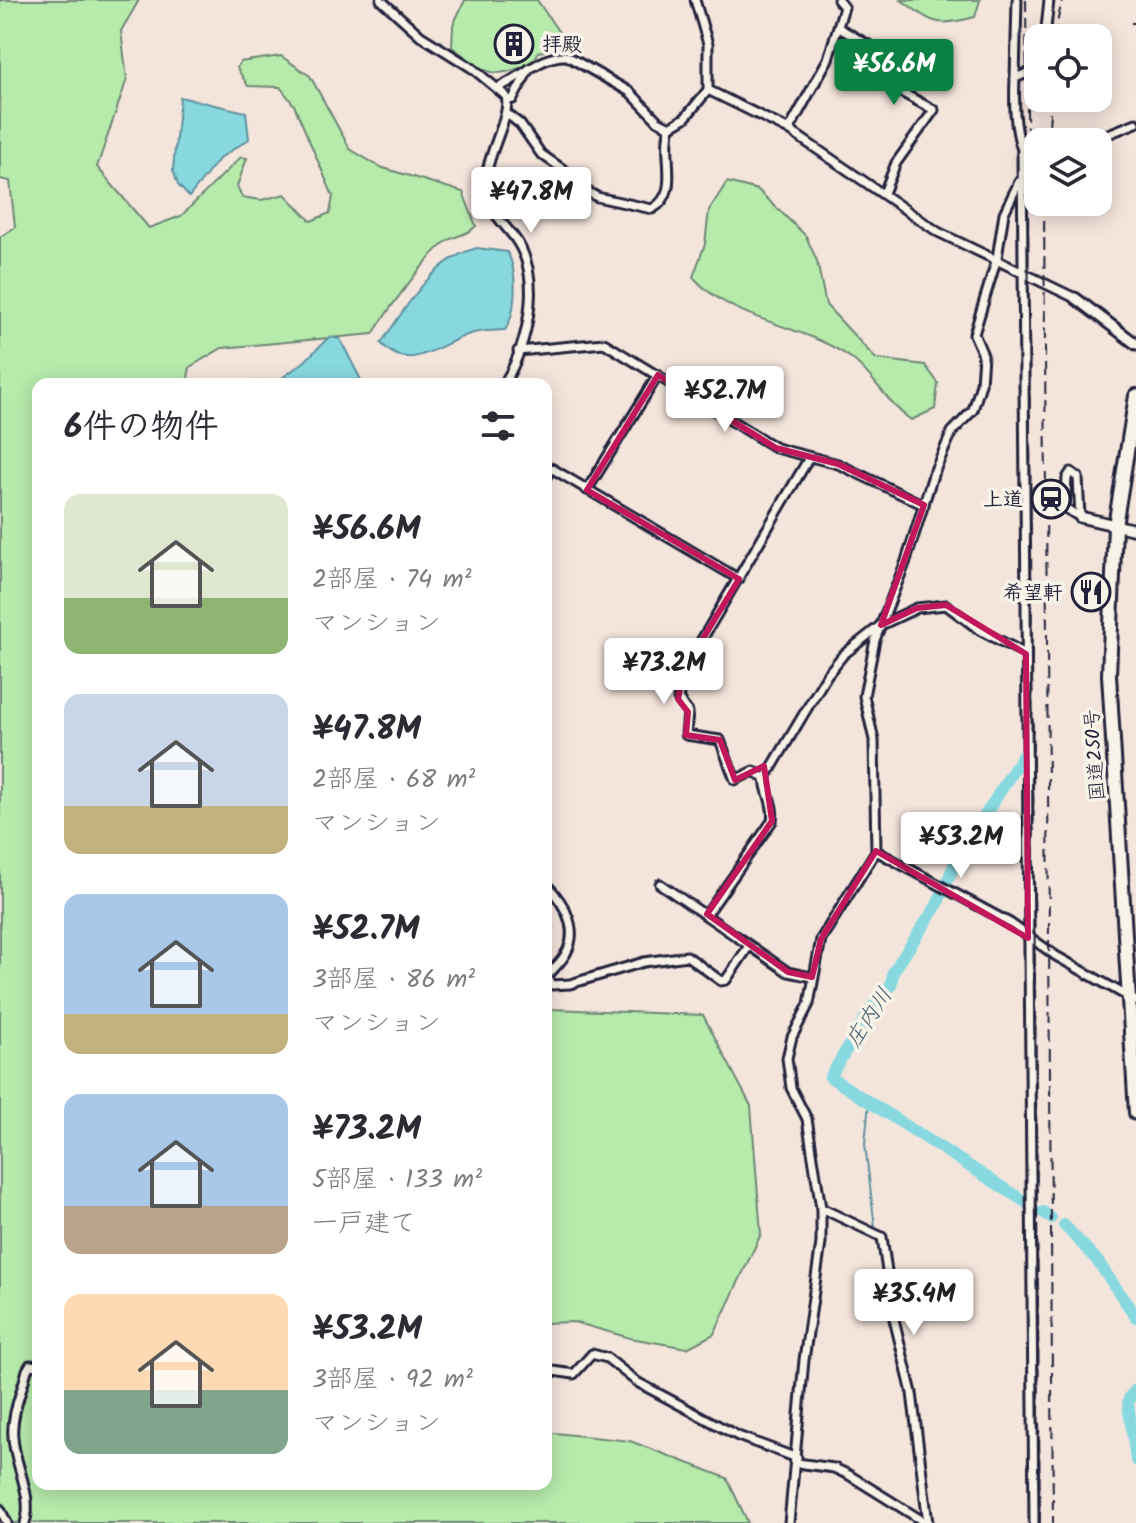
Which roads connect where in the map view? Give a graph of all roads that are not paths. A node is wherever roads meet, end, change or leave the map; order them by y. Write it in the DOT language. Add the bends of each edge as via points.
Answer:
graph roads {
  1 [pos="381,0"];
  2 [pos="695,0"];
  3 [pos="838,0"];
  4 [pos="1017,0"];
  5 [pos="1049,0"];
  6 [pos="1046,24"];
  7 [pos="839,28"];
  8 [pos="529,69"];
  9 [pos="1024,74"];
  10 [pos="1015,78"];
  11 [pos="499,87"];
  12 [pos="708,90"];
  13 [pos="507,101"];
  14 [pos="507,114"];
  15 [pos="1136,123"];
  16 [pos="670,127"];
  17 [pos="789,130"];
  18 [pos="1112,132"];
  19 [pos="1022,153"];
  20 [pos="1021,178"];
  21 [pos="884,193"];
  22 [pos="997,258"];
  23 [pos="1022,270"];
  24 [pos="1075,298"];
  25 [pos="1136,344"];
  26 [pos="518,351"];
  27 [pos="658,375"];
  28 [pos="507,378"];
  29 [pos="1136,396"];
  30 [pos="809,458"];
  31 [pos="552,469"];
  32 [pos="587,490"];
  33 [pos="924,505"];
  34 [pos="1080,517"];
  35 [pos="1115,526"];
  36 [pos="1136,530"];
  37 [pos="739,579"];
  38 [pos="881,625"];
  39 [pos="1026,654"];
  40 [pos="765,779"];
  41 [pos="876,851"];
  42 [pos="660,884"];
  43 [pos="552,891"];
  44 [pos="707,914"];
  45 [pos="1028,938"];
  46 [pos="749,946"];
  47 [pos="552,970"];
  48 [pos="812,977"];
  49 [pos="552,985"];
  50 [pos="1133,999"];
  51 [pos="1136,1113"];
  52 [pos="821,1208"];
  53 [pos="32,1365"];
  54 [pos="552,1371"];
  55 [pos="797,1461"];
  56 [pos="0,1509"];
  57 [pos="7,1523"];
  58 [pos="25,1523"];
  59 [pos="789,1523"];
  60 [pos="927,1523"];
  61 [pos="1034,1523"];
  1 -- 11 [label="street" via="421,36"];
  2 -- 12 [label="street" via="708,44"];
  3 -- 7 [label="street" via="844,7"];
  4 -- 10 [label="street"];
  5 -- 6 [label="street"];
  7 -- 17 [label="street"];
  7 -- 21 [label="street" via="886,55 892,67 888,85 934,110 896,163"];
  8 -- 11 [label="street"];
  8 -- 13 [label="street"];
  8 -- 16 [label="street" via="567,56 630,92"];
  9 -- 10 [label="street"];
  10 -- 19 [label="street" via="1016,132"];
  11 -- 13 [label="street"];
  12 -- 16 [label="street" via="685,118"];
  12 -- 17 [label="street"];
  13 -- 14 [label="street"];
  14 -- 16 [label="street" via="541,154 583,189 644,210 658,206 669,188 665,159"];
  14 -- 26 [label="street" via="488,163 486,187 495,214 530,268 528,312"];
  15 -- 18 [label="street"];
  17 -- 21 [label="street"];
  19 -- 20 [label="street"];
  20 -- 22 [label="street" via="1004,213"];
  20 -- 23 [label="street"];
  21 -- 22 [label="street" via="938,232"];
  22 -- 23 [label="street"];
  22 -- 33 [label="street" via="974,334 983,355 981,384 973,410 952,432"];
  23 -- 24 [label="street"];
  23 -- 39 [label="street"];
  24 -- 25 [label="street"];
  26 -- 27 [label="street" via="604,343"];
  26 -- 28 [label="street"];
  27 -- 30 [label="street" via="776,448"];
  27 -- 32 [label="street"];
  29 -- 35 [label="highway, 国道250号"];
  30 -- 33 [label="street" via="838,464"];
  30 -- 37 [label="street"];
  31 -- 32 [label="street"];
  32 -- 37 [label="street"];
  33 -- 38 [label="street"];
  34 -- 34 [label="street" via="1065,508 1071,472 1078,477"];
  34 -- 35 [label="street"];
  35 -- 36 [label="street"];
  35 -- 50 [label="highway, 国道250号" via="1109,675"];
  37 -- 40 [label="street" via="684,670 678,699 688,712 686,735 720,740 735,780 754,771"];
  38 -- 39 [label="street" via="917,608 946,605 967,623"];
  38 -- 40 [label="street" via="827,675"];
  38 -- 41 [label="street" via="864,696 874,740"];
  39 -- 45 [label="street"];
  40 -- 44 [label="street" via="772,821"];
  41 -- 45 [label="street" via="1010,923"];
  41 -- 48 [label="street" via="821,939"];
  42 -- 44 [label="street"];
  43 -- 47 [label="street" via="567,910 572,932 571,945"];
  44 -- 46 [label="street"];
  45 -- 50 [label="street"];
  45 -- 61 [label="street"];
  46 -- 48 [label="street" via="788,972"];
  46 -- 49 [label="street" via="721,981 687,956"];
  48 -- 52 [label="street" via="809,1004 787,1058 791,1088 807,1119"];
  50 -- 51 [label="highway, 国道250号"];
  52 -- 55 [label="street" via="819,1273 804,1360"];
  52 -- 60 [label="street" via="882,1237 912,1393"];
  53 -- 58 [label="street" via="13,1424 28,1510"];
  54 -- 55 [label="street" via="574,1374 592,1354 607,1358 647,1388"];
  55 -- 59 [label="street"];
  55 -- 60 [label="street" via="849,1475"];
  56 -- 57 [label="street"];
}
